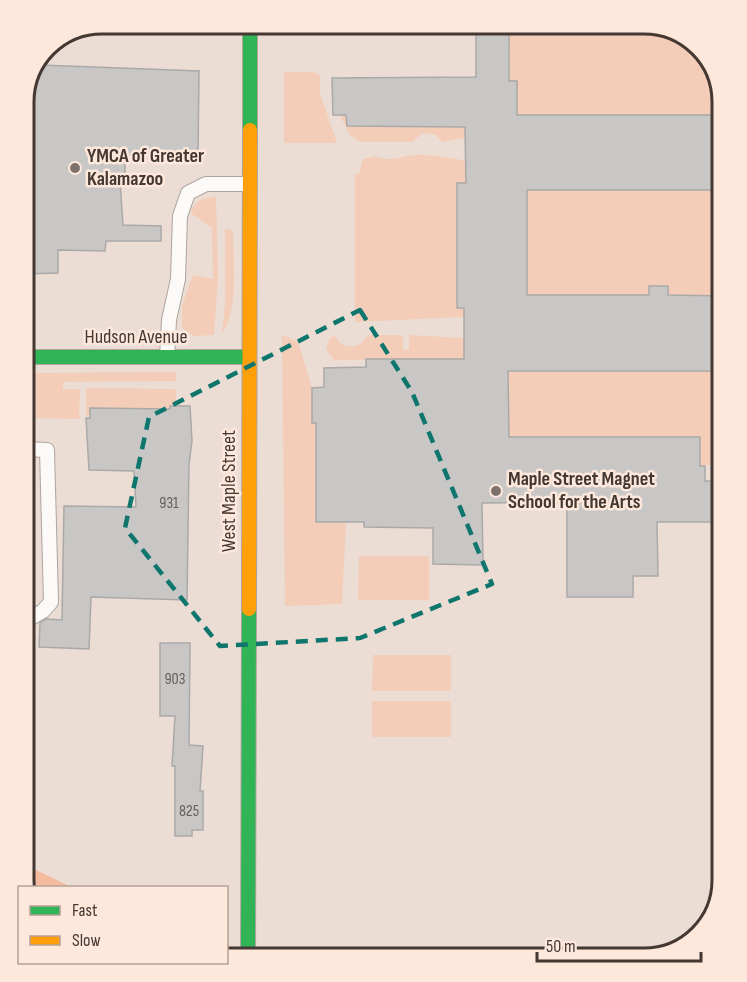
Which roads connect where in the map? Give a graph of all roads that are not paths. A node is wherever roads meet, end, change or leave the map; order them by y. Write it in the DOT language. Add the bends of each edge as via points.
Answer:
graph roads {
  1 [pos="250,34"];
  2 [pos="249,184"];
  3 [pos="35,357"];
  4 [pos="167,357"];
  5 [pos="248,357"];
  6 [pos="35,449"];
  7 [pos="34,616"];
  8 [pos="248,948"];
  1 -- 2 [label="street, West Maple Street"];
  2 -- 4 [label="lane" via="206,184 188,193 180,216 178,279 169,320"];
  2 -- 5 [label="street, West Maple Street"];
  3 -- 4 [label="street, Hudson Avenue"];
  4 -- 5 [label="street, Hudson Avenue"];
  5 -- 8 [label="street, West Maple Street"];
  6 -- 7 [label="lane" via="47,450 51,602"];
}
